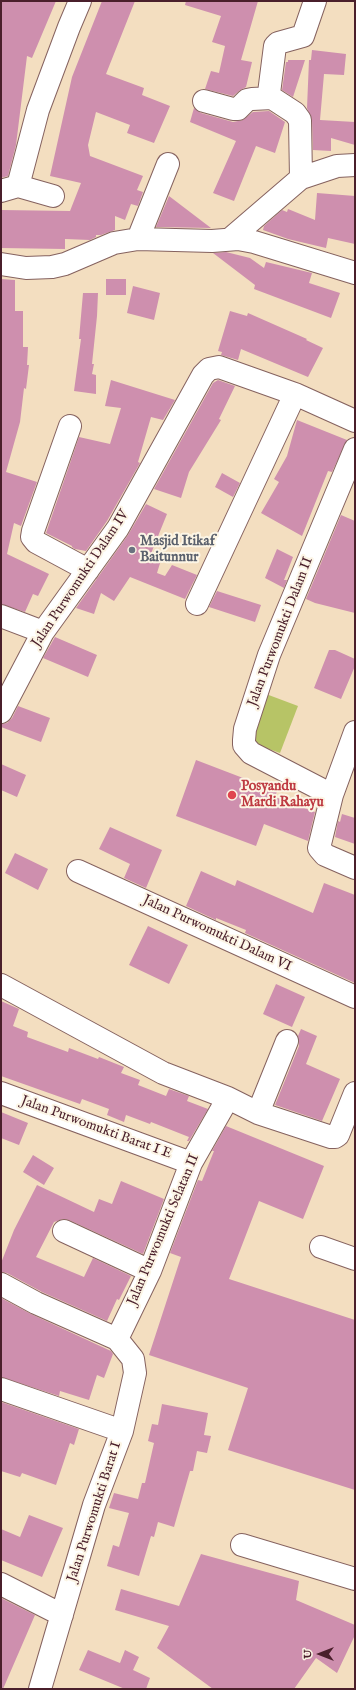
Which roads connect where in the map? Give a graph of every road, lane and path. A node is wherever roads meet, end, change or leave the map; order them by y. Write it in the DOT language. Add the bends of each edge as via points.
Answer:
graph roads {
  1 [pos="80,1"];
  2 [pos="315,1"];
  3 [pos="272,98"];
  4 [pos="204,101"];
  5 [pos="168,164"];
  6 [pos="355,165"];
  7 [pos="301,178"];
  8 [pos="9,188"];
  9 [pos="53,196"];
  10 [pos="138,239"];
  11 [pos="230,239"];
  12 [pos="1,264"];
  13 [pos="355,273"];
  14 [pos="295,394"];
  15 [pos="355,421"];
  16 [pos="70,426"];
  17 [pos="355,449"];
  18 [pos="88,570"];
  19 [pos="197,604"];
  20 [pos="1,616"];
  21 [pos="43,632"];
  22 [pos="1,712"];
  23 [pos="355,732"];
  24 [pos="332,795"];
  25 [pos="355,868"];
  26 [pos="78,871"];
  27 [pos="1,985"];
  28 [pos="355,997"];
  29 [pos="287,1041"];
  30 [pos="1,1093"];
  31 [pos="355,1093"];
  32 [pos="228,1098"];
  33 [pos="258,1113"];
  34 [pos="190,1163"];
  35 [pos="64,1231"];
  36 [pos="321,1248"];
  37 [pos="355,1259"];
  38 [pos="150,1271"];
  39 [pos="1,1284"];
  40 [pos="117,1339"];
  41 [pos="1,1389"];
  42 [pos="122,1431"];
  43 [pos="242,1545"];
  44 [pos="355,1579"];
  45 [pos="1,1584"];
  46 [pos="62,1615"];
  47 [pos="40,1689"];
  1 -- 8 [label="street"];
  2 -- 3 [label="street" via="303,36 278,43 274,49 270,93"];
  3 -- 4 [label="street" via="252,98 233,110"];
  3 -- 7 [label="street" via="295,113 300,120"];
  5 -- 10 [label="street"];
  6 -- 7 [label="street" via="337,166"];
  7 -- 11 [label="street"];
  8 -- 9 [label="street"];
  10 -- 11 [label="street"];
  10 -- 12 [label="street" via="114,243 52,268 26,268"];
  11 -- 13 [label="street" via="254,242"];
  14 -- 15 [label="street"];
  14 -- 18 [label="street, Jalan Purwomukti Dalam IV" via="227,370 214,367 209,369 203,375 118,528"];
  14 -- 19 [label="street"];
  16 -- 18 [label="street" via="32,537 36,542"];
  17 -- 24 [label="street, Jalan Purwomukti Dalam II" via="270,654 245,729 244,740 244,745 251,753"];
  18 -- 21 [label="street, Jalan Purwomukti Dalam IV"];
  20 -- 21 [label="street"];
  21 -- 22 [label="street, Jalan Purwomukti Dalam IV"];
  23 -- 24 [label="street"];
  24 -- 25 [label="street" via="319,848 325,855"];
  26 -- 28 [label="street, Jalan Purwomukti Dalam VI"];
  27 -- 32 [label="street" via="163,1072"];
  29 -- 33 [label="street"];
  30 -- 34 [label="street, Jalan Purwomukti Barat I E"];
  31 -- 33 [label="street" via="335,1137"];
  32 -- 33 [label="street"];
  32 -- 34 [label="street, Jalan Purwomukti Selatan II"];
  34 -- 38 [label="street, Jalan Purwomukti Selatan II"];
  35 -- 38 [label="street"];
  36 -- 37 [label="street"];
  38 -- 40 [label="street, Jalan Purwomukti Selatan II"];
  39 -- 40 [label="street"];
  40 -- 42 [label="street, Jalan Purwomukti Barat I" via="133,1359 135,1373"];
  41 -- 42 [label="street"];
  42 -- 46 [label="street, Jalan Purwomukti Barat I" via="94,1505"];
  43 -- 44 [label="street"];
  45 -- 46 [label="street"];
  46 -- 47 [label="street, Jalan Purwomukti Barat I"];
}
